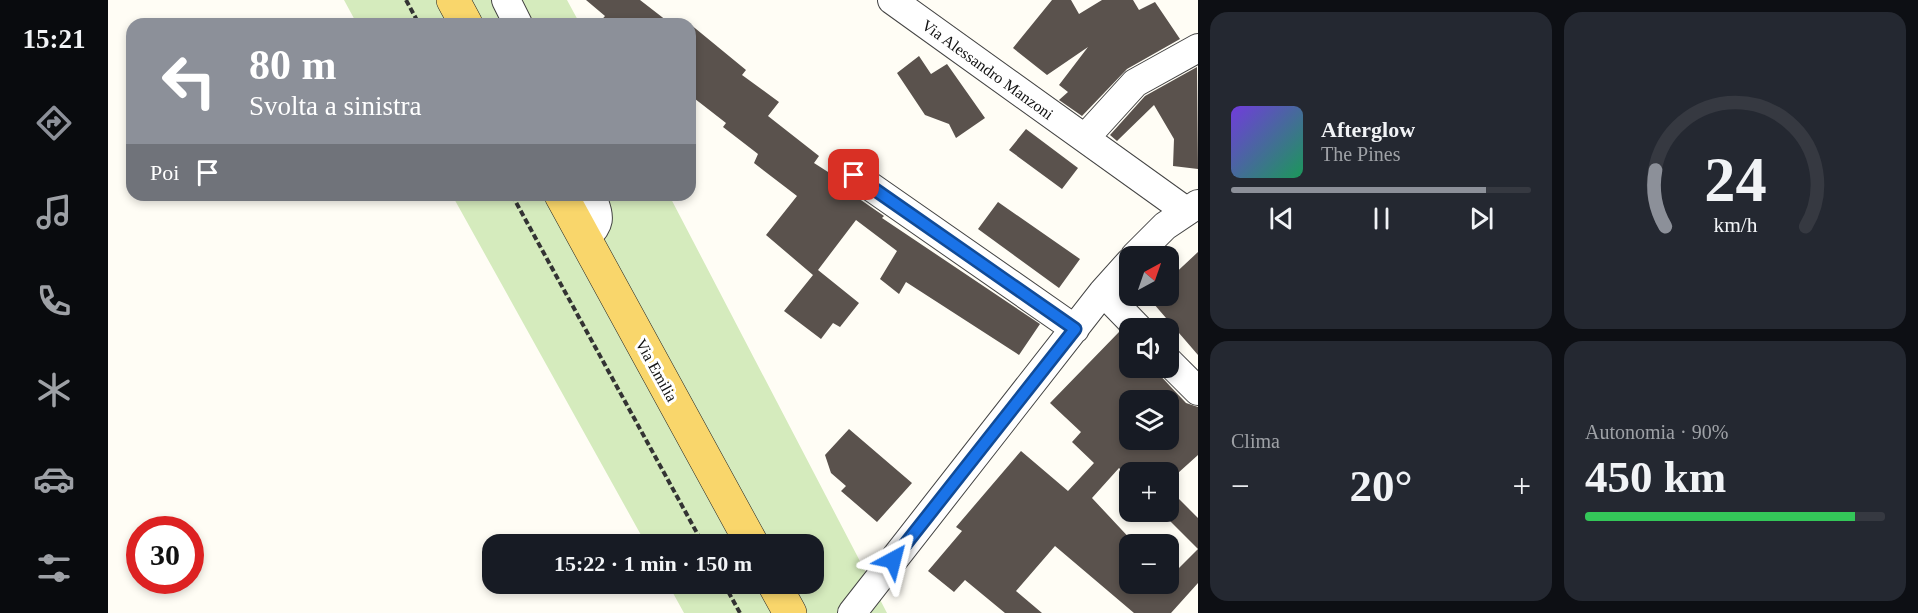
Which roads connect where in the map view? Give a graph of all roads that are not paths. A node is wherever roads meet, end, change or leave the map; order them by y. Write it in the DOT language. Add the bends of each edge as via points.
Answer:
graph roads {
  1 [pos="506,0"];
  2 [pos="892,0"];
  3 [pos="515,18"];
  4 [pos="1198,48"];
  5 [pos="1085,138"];
  6 [pos="854,175"];
  7 [pos="564,201"];
  8 [pos="594,201"];
  9 [pos="1192,208"];
  10 [pos="585,239"];
  11 [pos="1147,246"];
  12 [pos="1119,274"];
  13 [pos="1103,292"];
  14 [pos="1128,318"];
  15 [pos="1075,329"];
  16 [pos="1179,372"];
  17 [pos="1198,391"];
  18 [pos="747,534"];
  19 [pos="780,594"];
  20 [pos="790,613"];
  21 [pos="852,613"];
  1 -- 3 [label="street"];
  2 -- 5 [label="street, Via Alessandro Manzoni"];
  4 -- 5 [label="street" via="1135,83"];
  5 -- 9 [label="street, Via Alessandro Manzoni"];
  6 -- 15 [label="street"];
  7 -- 10 [label="main road, Via Emilia"];
  8 -- 10 [label="street" via="599,217 596,229"];
  9 -- 11 [label="street"];
  10 -- 18 [label="main road, Via Emilia"];
  12 -- 13 [label="street"];
  13 -- 14 [label="street"];
  13 -- 15 [label="street"];
  15 -- 21 [label="street"];
  16 -- 17 [label="street"];
  19 -- 20 [label="main road"];
}
